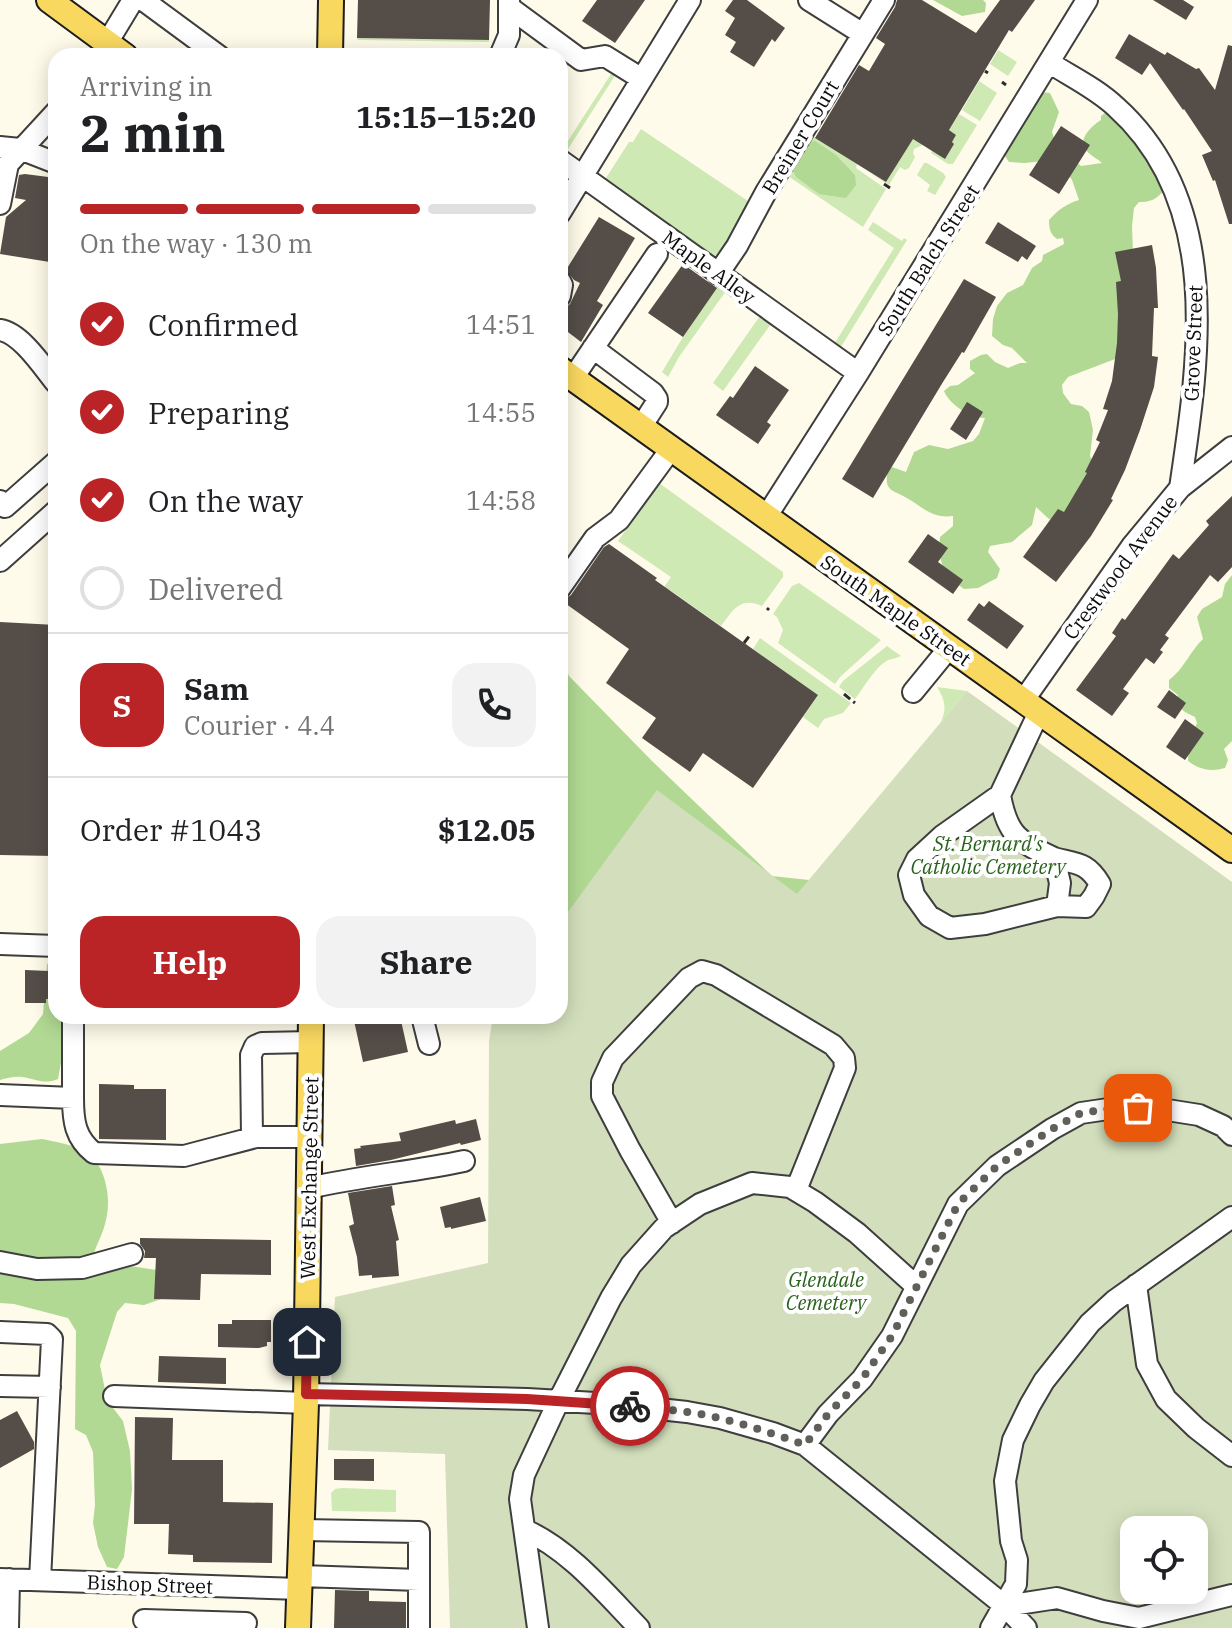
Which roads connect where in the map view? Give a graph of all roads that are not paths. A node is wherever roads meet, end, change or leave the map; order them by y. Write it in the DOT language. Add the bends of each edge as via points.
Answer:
graph roads {
  1 [pos="49,0"];
  2 [pos="133,0"];
  3 [pos="143,0"];
  4 [pos="331,0"];
  5 [pos="690,0"];
  6 [pos="809,0"];
  7 [pos="884,0"];
  8 [pos="1087,0"];
  9 [pos="509,4"];
  10 [pos="863,34"];
  11 [pos="115,48"];
  12 [pos="116,48"];
  13 [pos="208,48"];
  14 [pos="330,48"];
  15 [pos="503,48"];
  16 [pos="566,48"];
  17 [pos="568,50"];
  18 [pos="1050,63"];
  19 [pos="642,79"];
  20 [pos="48,118"];
  21 [pos="10,148"];
  22 [pos="48,160"];
  23 [pos="568,166"];
  24 [pos="583,176"];
  25 [pos="568,200"];
  26 [pos="0,204"];
  27 [pos="657,254"];
  28 [pos="718,274"];
  29 [pos="0,330"];
  30 [pos="593,348"];
  31 [pos="568,372"];
  32 [pos="858,373"];
  33 [pos="48,374"];
  34 [pos="568,375"];
  35 [pos="641,427"];
  36 [pos="1232,447"];
  37 [pos="671,449"];
  38 [pos="48,469"];
  39 [pos="1180,488"];
  40 [pos="0,501"];
  41 [pos="766,517"];
  42 [pos="48,518"];
  43 [pos="0,561"];
  44 [pos="568,577"];
  45 [pos="949,648"];
  46 [pos="913,692"];
  47 [pos="1031,706"];
  48 [pos="1000,795"];
  49 [pos="1232,850"];
  50 [pos="1054,858"];
  51 [pos="1057,906"];
  52 [pos="0,944"];
  53 [pos="48,946"];
  54 [pos="73,1024"];
  55 [pos="311,1024"];
  56 [pos="424,1024"];
  57 [pos="311,1042"];
  58 [pos="429,1044"];
  59 [pos="0,1095"];
  60 [pos="73,1098"];
  61 [pos="1232,1135"];
  62 [pos="310,1137"];
  63 [pos="252,1138"];
  64 [pos="464,1161"];
  65 [pos="309,1188"];
  66 [pos="796,1190"];
  67 [pos="1232,1217"];
  68 [pos="672,1223"];
  69 [pos="132,1254"];
  70 [pos="0,1262"];
  71 [pos="1136,1285"];
  72 [pos="916,1286"];
  73 [pos="0,1332"];
  74 [pos="0,1386"];
  75 [pos="50,1387"];
  76 [pos="114,1396"];
  77 [pos="306,1399"];
  78 [pos="559,1400"];
  79 [pos="805,1445"];
  80 [pos="1232,1456"];
  81 [pos="302,1530"];
  82 [pos="525,1530"];
  83 [pos="4,1579"];
  84 [pos="40,1580"];
  85 [pos="419,1580"];
  86 [pos="300,1582"];
  87 [pos="144,1584"];
  88 [pos="1232,1595"];
  89 [pos="1005,1606"];
  90 [pos="246,1623"];
  91 [pos="144,1624"];
  92 [pos="8,1628"];
  93 [pos="298,1628"];
  94 [pos="419,1628"];
  95 [pos="538,1628"];
  96 [pos="639,1628"];
  97 [pos="991,1628"];
  98 [pos="1026,1628"];
  1 -- 11 [label="main road"];
  2 -- 12 [label="street"];
  3 -- 13 [label="street"];
  4 -- 14 [label="main road"];
  5 -- 19 [label="street"];
  6 -- 10 [label="street"];
  7 -- 10 [label="street, Breiner Court"];
  8 -- 18 [label="street, South Balch Street"];
  9 -- 15 [label="street"];
  9 -- 16 [label="street"];
  10 -- 28 [label="street, Breiner Court"];
  17 -- 19 [label="street" via="581,60 605,56"];
  18 -- 32 [label="street, South Balch Street"];
  18 -- 39 [label="street, Grove Street" via="1106,98 1138,129 1157,153 1177,195 1198,306 1195,382"];
  19 -- 24 [label="street"];
  20 -- 21 [label="street"];
  21 -- 22 [label="street"];
  21 -- 26 [label="street"];
  23 -- 24 [label="street, Maple Alley"];
  24 -- 25 [label="street"];
  24 -- 28 [label="street, Maple Alley"];
  27 -- 30 [label="street"];
  28 -- 32 [label="street, Maple Alley"];
  29 -- 33 [label="street" via="18,339"];
  30 -- 31 [label="street"];
  30 -- 35 [label="street" via="657,399"];
  32 -- 41 [label="street, South Balch Street"];
  34 -- 35 [label="main road, South Maple Street"];
  35 -- 37 [label="main road, South Maple Street"];
  36 -- 39 [label="street, Crestwood Avenue"];
  37 -- 41 [label="main road, South Maple Street"];
  37 -- 44 [label="street" via="619,520 595,538"];
  38 -- 40 [label="street" via="5,507"];
  39 -- 47 [label="street, Crestwood Avenue" via="1132,546"];
  41 -- 45 [label="main road, South Maple Street"];
  42 -- 43 [label="street"];
  45 -- 46 [label="street"];
  45 -- 47 [label="main road, South Maple Street"];
  47 -- 48 [label="street, Crestwood Avenue"];
  47 -- 49 [label="main road, South Maple Street"];
  48 -- 50 [label="street" via="1014,834"];
  48 -- 51 [label="street" via="917,859 909,875 914,895 929,916 950,928"];
  50 -- 51 [label="street" via="1060,883"];
  50 -- 51 [label="street" via="1081,864 1100,884 1086,907"];
  52 -- 53 [label="street"];
  54 -- 60 [label="street"];
  55 -- 57 [label="main road, West Exchange Street"];
  56 -- 58 [label="street"];
  57 -- 62 [label="main road, West Exchange Street"];
  57 -- 63 [label="street" via="255,1046"];
  59 -- 60 [label="street"];
  60 -- 63 [label="street" via="77,1135 94,1153 184,1156"];
  61 -- 72 [label="street" via="1199,1115 1161,1109 1081,1113 997,1166 958,1204"];
  62 -- 63 [label="street"];
  62 -- 65 [label="main road, West Exchange Street"];
  64 -- 65 [label="street"];
  65 -- 77 [label="main road, West Exchange Street"];
  66 -- 68 [label="street" via="752,1183 700,1204"];
  66 -- 68 [label="street" via="845,1068 844,1058 833,1045 702,971 689,978 613,1058 602,1082 602,1096"];
  66 -- 72 [label="street" via="857,1233"];
  67 -- 71 [label="street"];
  68 -- 78 [label="street" via="631,1265"];
  69 -- 70 [label="street" via="82,1268 37,1269"];
  71 -- 80 [label="street" via="1147,1364 1166,1399"];
  71 -- 89 [label="street" via="1090,1323 1044,1381 1013,1440 1005,1481 1016,1584"];
  72 -- 79 [label="street" via="881,1352"];
  73 -- 75 [label="street" via="47,1334 52,1339"];
  74 -- 75 [label="street"];
  75 -- 84 [label="street"];
  76 -- 77 [label="street"];
  77 -- 78 [label="street"];
  77 -- 81 [label="main road, West Exchange Street"];
  78 -- 79 [label="street" via="720,1418"];
  78 -- 82 [label="street" via="524,1475 520,1499"];
  79 -- 89 [label="street"];
  81 -- 85 [label="street" via="419,1532"];
  81 -- 86 [label="main road, West Exchange Street"];
  82 -- 95 [label="street"];
  82 -- 96 [label="street" via="585,1573"];
  83 -- 84 [label="street, Bishop Street"];
  83 -- 92 [label="street"];
  84 -- 87 [label="street, Bishop Street"];
  85 -- 86 [label="street, Bishop Street"];
  85 -- 94 [label="street"];
  86 -- 87 [label="street, Bishop Street"];
  86 -- 93 [label="main road, West Exchange Street"];
  87 -- 91 [label="street"];
  88 -- 89 [label="street" via="1139,1618 1057,1598"];
  89 -- 97 [label="street"];
  89 -- 98 [label="street"];
  90 -- 91 [label="street"];
}
